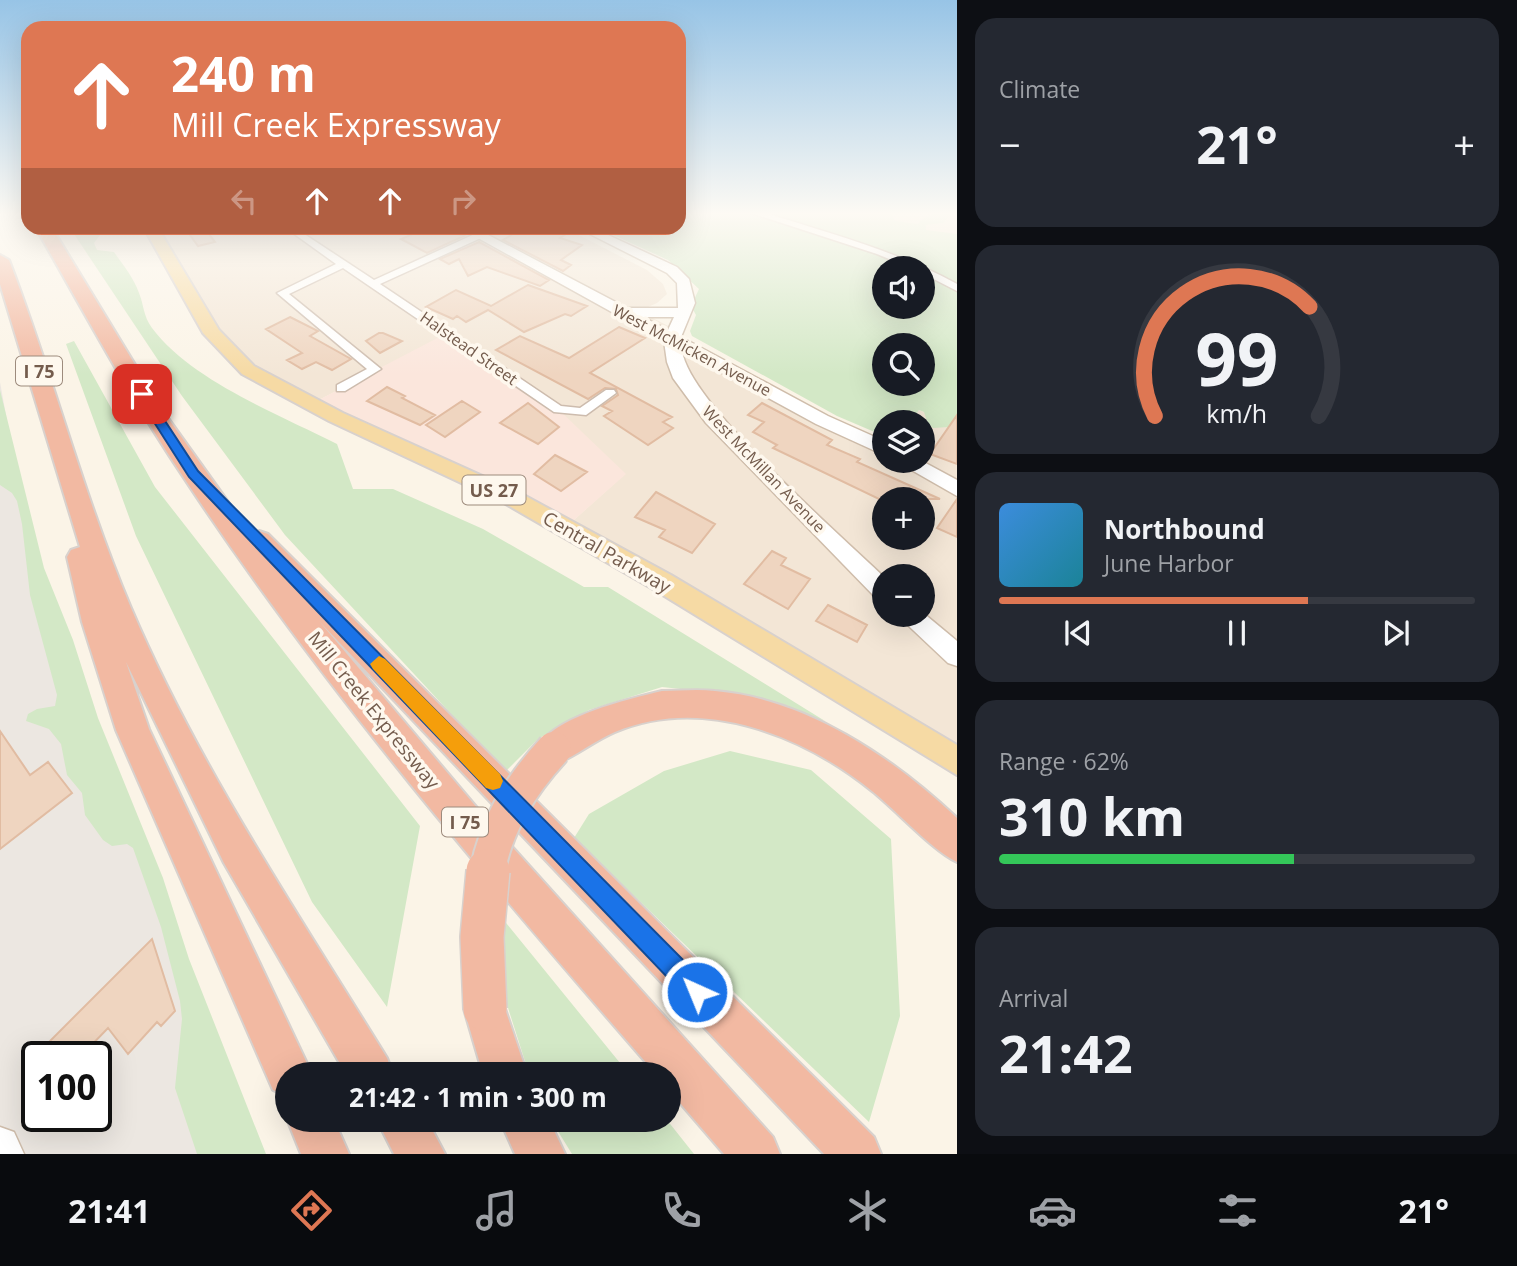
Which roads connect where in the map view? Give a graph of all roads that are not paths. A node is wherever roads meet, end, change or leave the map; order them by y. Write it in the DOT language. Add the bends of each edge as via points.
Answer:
graph roads {
  1 [pos="3,267"];
  2 [pos="67,267"];
  3 [pos="174,267"];
  4 [pos="337,267"];
  5 [pos="351,267"];
  6 [pos="410,267"];
  7 [pos="539,267"];
  8 [pos="665,267"];
  9 [pos="935,276"];
  10 [pos="375,283"];
  11 [pos="957,288"];
  12 [pos="624,313"];
  13 [pos="683,313"];
  14 [pos="672,340"];
  15 [pos="718,364"];
  16 [pos="682,378"];
  17 [pos="341,388"];
  18 [pos="610,393"];
  19 [pos="56,438"];
  20 [pos="872,443"];
  21 [pos="928,473"];
  22 [pos="194,474"];
  23 [pos="957,489"];
  24 [pos="872,580"];
  25 [pos="923,627"];
  26 [pos="957,656"];
  27 [pos="957,761"];
  28 [pos="957,843"];
  29 [pos="284,1062"];
  30 [pos="364,1062"];
  31 [pos="501,1062"];
  32 [pos="315,1132"];
  33 [pos="407,1132"];
  34 [pos="529,1132"];
  35 [pos="0,1146"];
  36 [pos="4,1154"];
  37 [pos="325,1154"];
  38 [pos="421,1154"];
  39 [pos="541,1154"];
  40 [pos="755,1154"];
  41 [pos="857,1154"];
  1 -- 19 [label="highway, I 75" via="28,336"];
  2 -- 22 [label="highway, Mill Creek Expressway / I 75"];
  3 -- 27 [label="main road, Central Parkway / US 27" via="212,333 248,370 512,498 662,582"];
  4 -- 17 [label="street" via="282,293 375,369"];
  5 -- 10 [label="street, Halstead Street"];
  6 -- 10 [label="street"];
  7 -- 12 [label="main road, West McMicken Avenue"];
  8 -- 13 [label="main road" via="684,282"];
  9 -- 11 [label="street"];
  10 -- 18 [label="street, Halstead Street" via="558,409 582,412"];
  12 -- 13 [label="main road"];
  12 -- 14 [label="street, West McMicken Avenue"];
  13 -- 14 [label="main road"];
  14 -- 15 [label="main road, West McMicken Avenue"];
  14 -- 16 [label="main road, West McMillan Avenue"];
  15 -- 16 [label="main road"];
  15 -- 20 [label="main road, West McMicken Avenue"];
  16 -- 24 [label="main road, West McMillan Avenue" via="712,419"];
  19 -- 29 [label="highway" via="97,622 133,730"];
  19 -- 30 [label="highway, I 75" via="117,609 166,716 237,850"];
  21 -- 23 [label="main road"];
  22 -- 40 [label="highway, Mill Creek Expressway / I 75" via="318,644 410,757"];
  22 -- 41 [label="highway"];
  25 -- 26 [label="main road"];
  28 -- 31 [label="highway, bridge" via="899,787 846,750 796,724 748,710 681,705 650,706 579,731 554,749 519,788 489,862 480,936 485,1009"];
  32 -- 37 [label="highway"];
  33 -- 38 [label="highway"];
  34 -- 39 [label="highway"];
  35 -- 36 [label="main road"];
}
